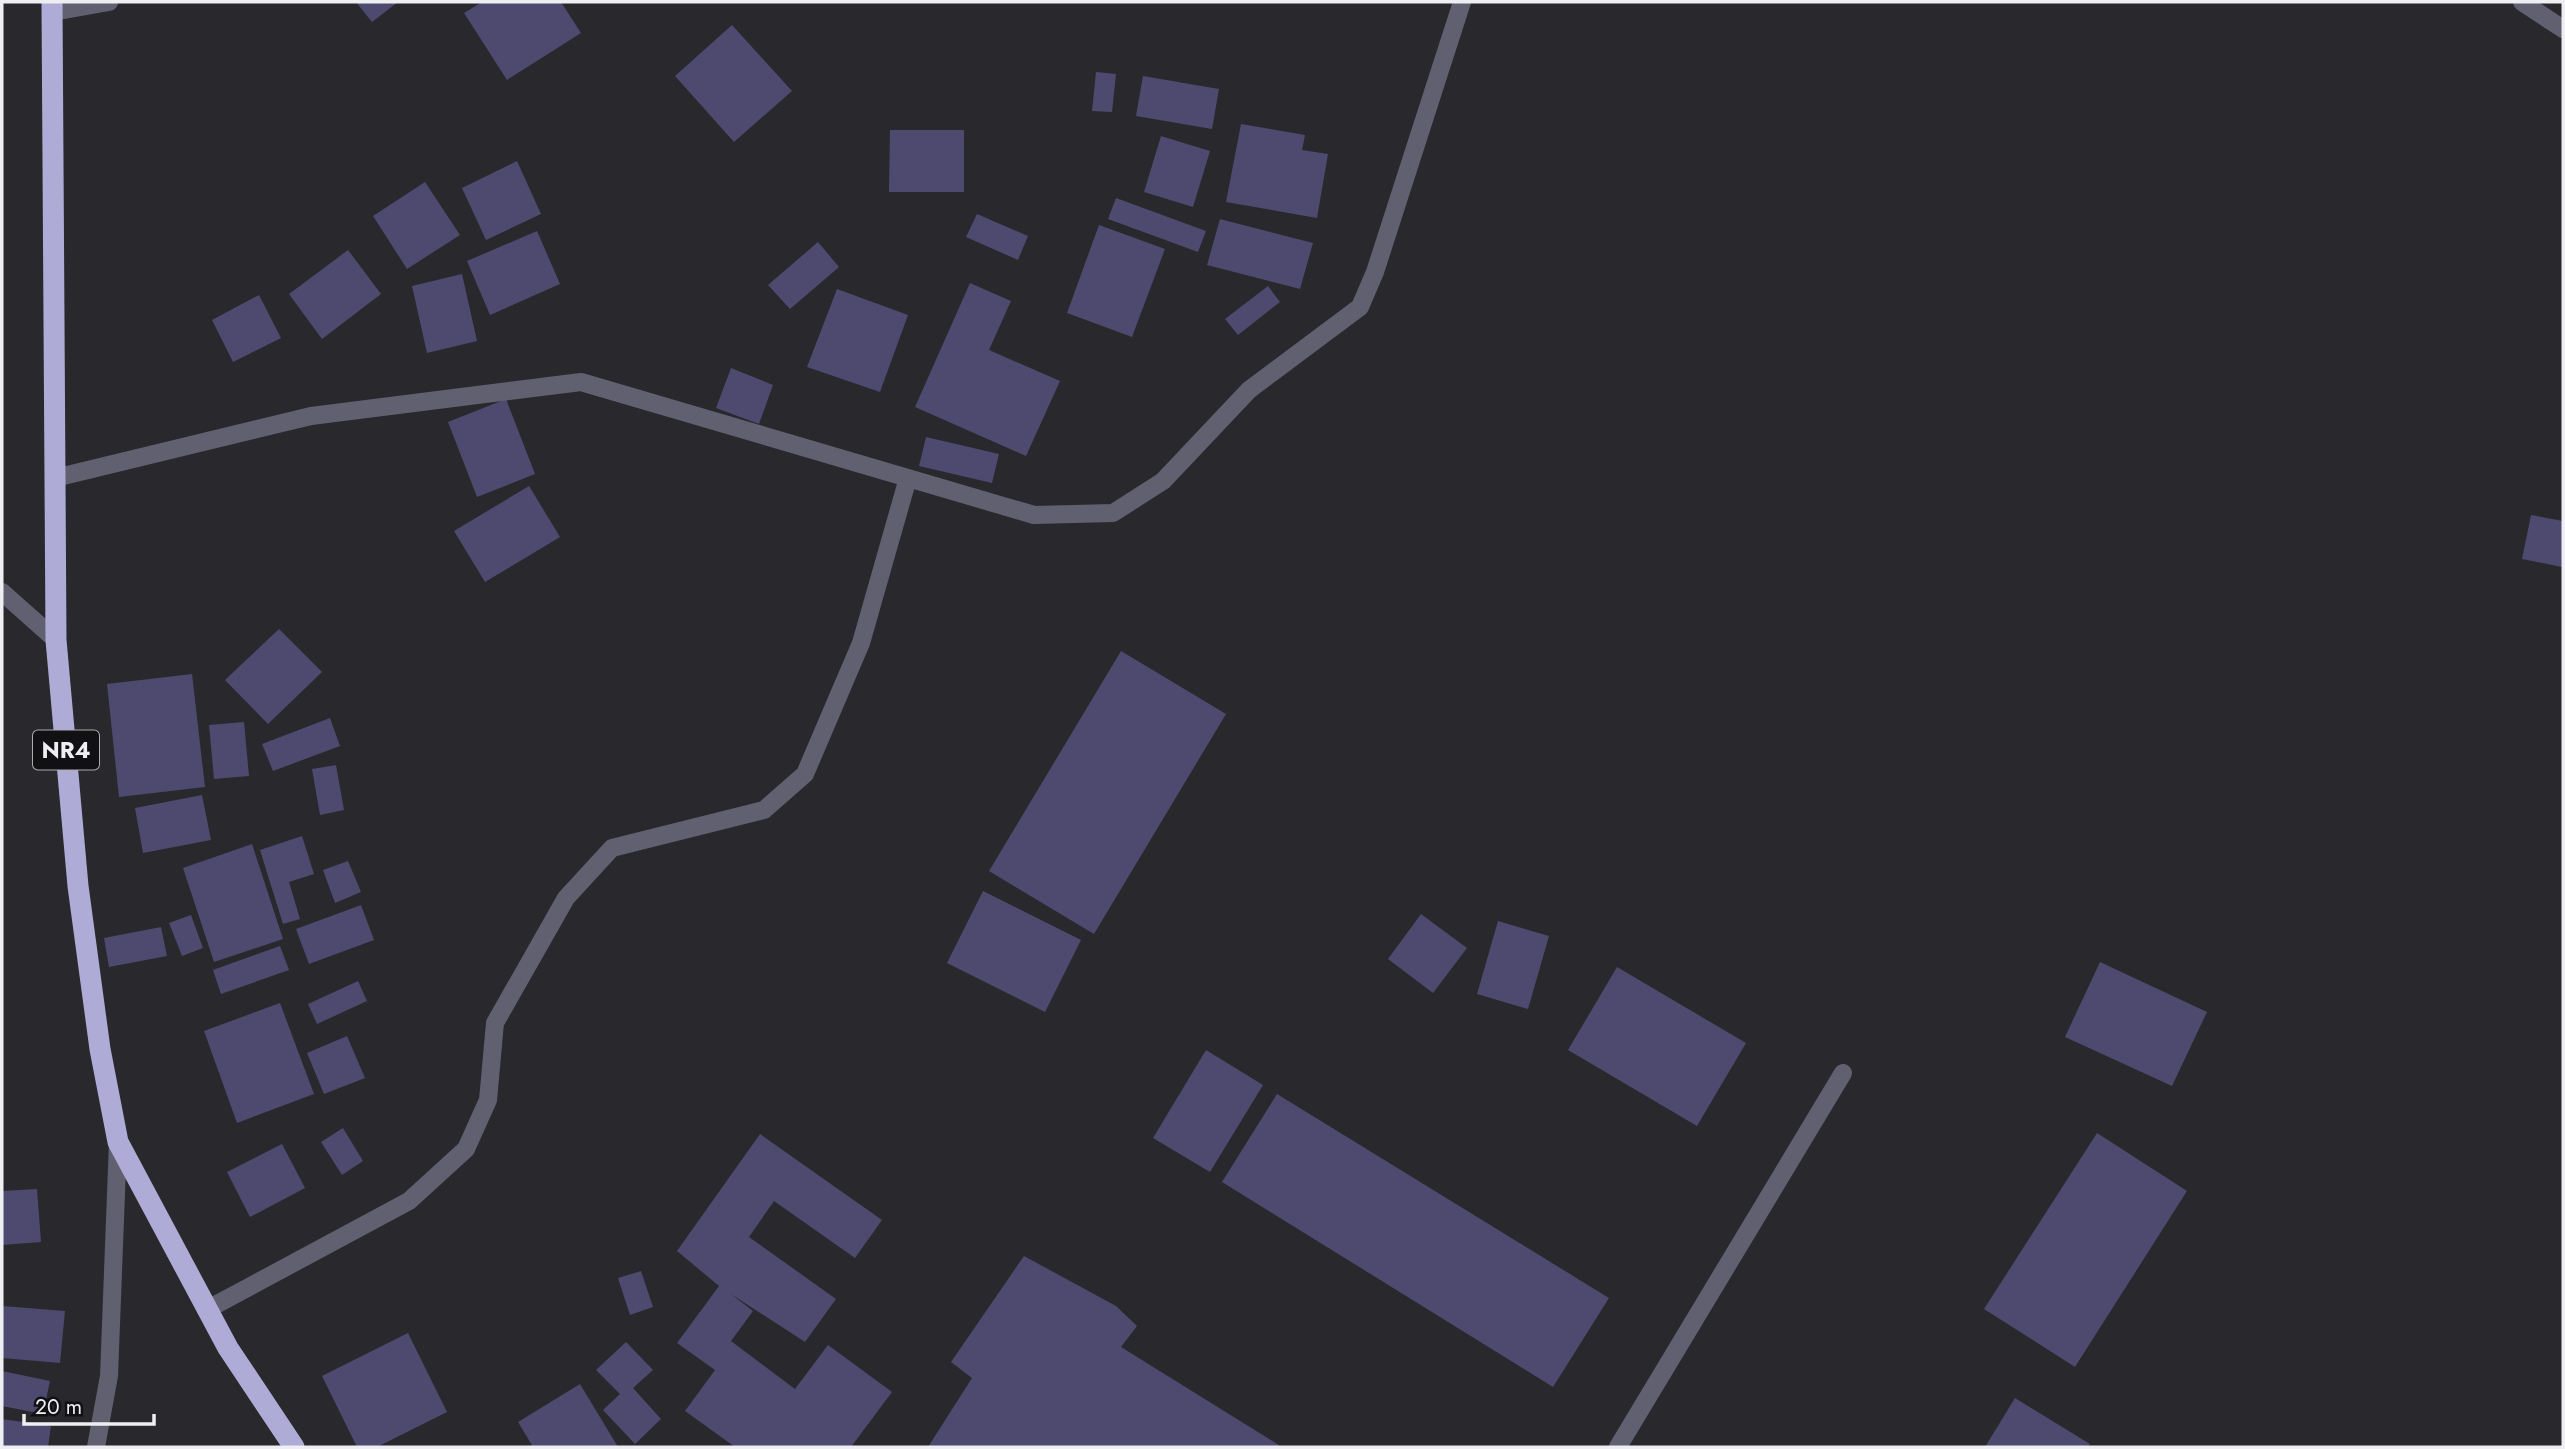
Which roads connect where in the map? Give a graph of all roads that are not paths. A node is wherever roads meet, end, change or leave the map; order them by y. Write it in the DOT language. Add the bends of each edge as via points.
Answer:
graph roads {
  1 [pos="109,2"];
  2 [pos="1462,2"];
  3 [pos="2522,2"];
  4 [pos="52,7"];
  5 [pos="2563,29"];
  6 [pos="55,478"];
  7 [pos="908,478"];
  8 [pos="2,592"];
  9 [pos="56,640"];
  10 [pos="1843,1073"];
  11 [pos="118,1142"];
  12 [pos="208,1309"];
  13 [pos="96,1447"];
  14 [pos="294,1447"];
  15 [pos="1618,1447"];
  1 -- 4 [label="street"];
  2 -- 7 [label="street" via="1360,307 1249,390 1163,481 1113,513 1034,515"];
  3 -- 5 [label="street"];
  4 -- 6 [label="highway, NR4"];
  6 -- 7 [label="street" via="311,416 581,382"];
  6 -- 9 [label="highway, NR4"];
  7 -- 12 [label="street" via="862,643 805,774 764,810 612,848 566,898 495,1023 488,1100 466,1149 409,1201"];
  8 -- 9 [label="street"];
  9 -- 11 [label="highway, NR4" via="78,886"];
  10 -- 15 [label="street"];
  11 -- 12 [label="highway, NR4"];
  11 -- 13 [label="street" via="109,1376"];
  12 -- 14 [label="highway, NR4"];
}
